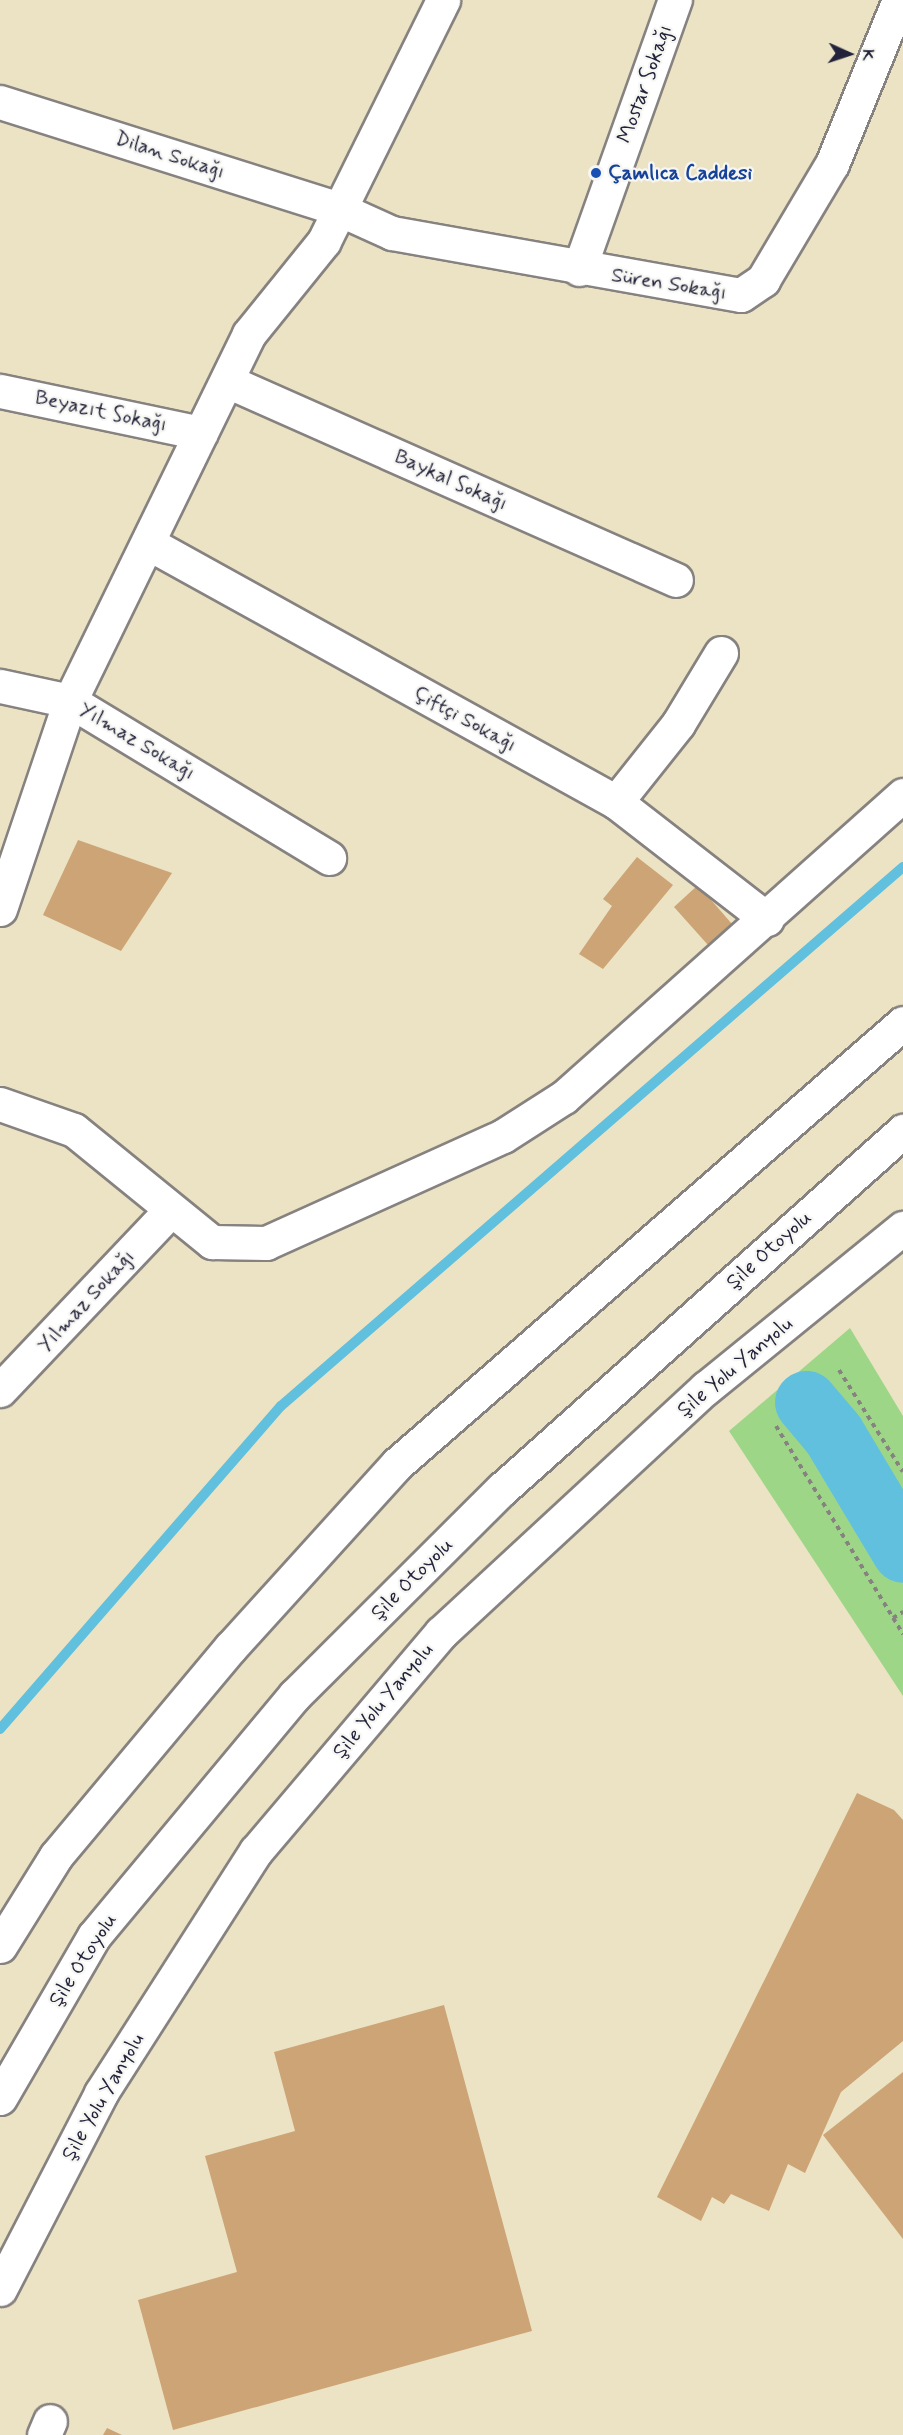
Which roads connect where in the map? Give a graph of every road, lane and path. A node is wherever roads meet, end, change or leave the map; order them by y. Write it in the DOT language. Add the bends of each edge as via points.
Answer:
graph roads {
  1 [pos="443,0"];
  2 [pos="675,0"];
  3 [pos="898,0"];
  4 [pos="0,102"];
  5 [pos="339,209"];
  6 [pos="579,269"];
  7 [pos="227,381"];
  8 [pos="0,391"];
  9 [pos="201,433"];
  10 [pos="148,543"];
  11 [pos="676,580"];
  12 [pos="721,653"];
  13 [pos="0,686"];
  14 [pos="70,701"];
  15 [pos="903,795"];
  16 [pos="616,802"];
  17 [pos="329,858"];
  18 [pos="0,909"];
  19 [pos="767,919"];
  20 [pos="903,1023"];
  21 [pos="0,1104"];
  22 [pos="903,1131"];
  23 [pos="171,1210"];
  24 [pos="903,1228"];
  25 [pos="839,1370"];
  26 [pos="0,1390"];
  27 [pos="776,1426"];
  28 [pos="903,1472"];
  29 [pos="903,1612"];
  30 [pos="893,1618"];
  31 [pos="903,1634"];
  32 [pos="0,1946"];
  33 [pos="0,2098"];
  34 [pos="0,2289"];
  1 -- 5 [label="main road"];
  2 -- 6 [label="main road, Mostar Sokağı"];
  3 -- 6 [label="main road, Süren Sokağı" via="832,164 754,288 726,296"];
  4 -- 5 [label="main road, Dilan Sokağı"];
  5 -- 6 [label="main road, Süren Sokağı" via="392,233"];
  5 -- 7 [label="main road" via="324,241 249,334"];
  7 -- 9 [label="main road"];
  7 -- 11 [label="main road, Baykal Sokağı"];
  8 -- 9 [label="main road, Beyazıt Sokağı"];
  9 -- 10 [label="main road"];
  10 -- 14 [label="main road"];
  10 -- 16 [label="main road, Çiftçi Sokağı"];
  12 -- 16 [label="main road" via="678,724"];
  13 -- 14 [label="main road"];
  14 -- 17 [label="main road, Yılmaz Sokağı"];
  14 -- 18 [label="main road, Yılmaz Sokağı"];
  15 -- 19 [label="main road"];
  16 -- 19 [label="main road, Çiftçi Sokağı"];
  19 -- 23 [label="main road" via="564,1097 502,1136 266,1243 212,1242"];
  20 -- 32 [label="main road" via="398,1464 231,1647 64,1847"];
  21 -- 23 [label="main road" via="74,1130"];
  22 -- 33 [label="main road, Şile Otoyolu" via="502,1489 295,1695 94,1936"];
  23 -- 26 [label="main road, Yılmaz Sokağı"];
  24 -- 34 [label="main road, Şile Yolu Yanyolu" via="706,1388 441,1633 271,1833 101,2092"];
  25 -- 28 [label="path"];
  27 -- 30 [label="path"];
  29 -- 30 [label="path"];
  30 -- 31 [label="path"];
}
